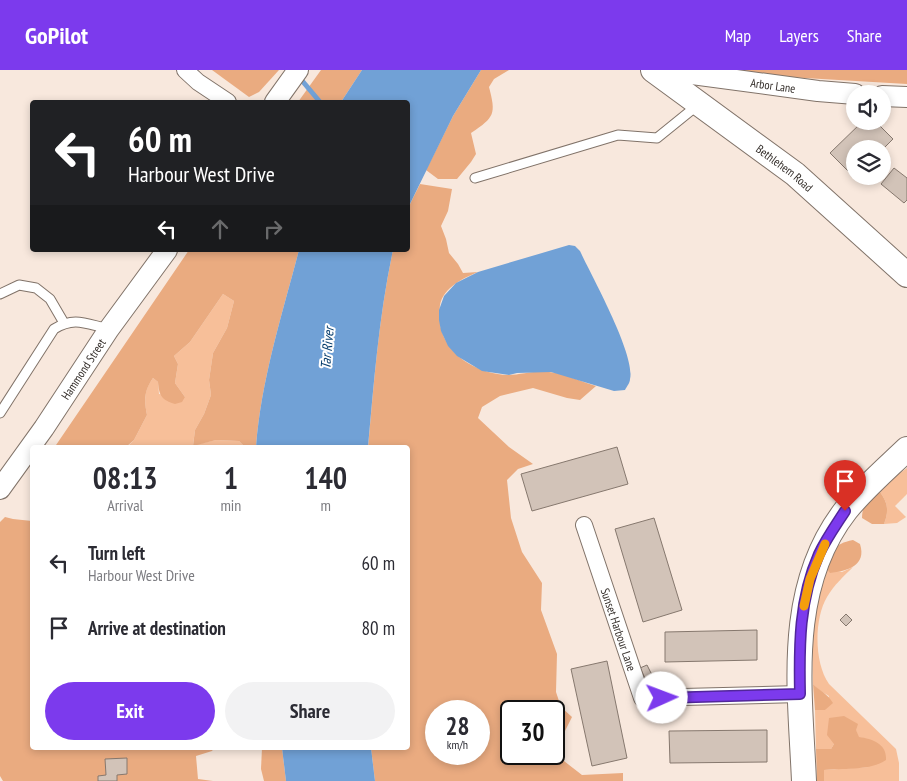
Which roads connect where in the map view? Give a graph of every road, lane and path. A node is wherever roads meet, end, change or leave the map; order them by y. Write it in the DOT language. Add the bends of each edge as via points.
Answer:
graph roads {
  1 [pos="184,70"];
  2 [pos="298,70"];
  3 [pos="653,70"];
  4 [pos="662,70"];
  5 [pos="846,93"];
  6 [pos="891,96"];
  7 [pos="907,97"];
  8 [pos="225,100"];
  9 [pos="276,100"];
  10 [pos="700,104"];
  11 [pos="475,178"];
  12 [pos="166,252"];
  13 [pos="907,275"];
  14 [pos="0,294"];
  15 [pos="64,323"];
  16 [pos="109,329"];
  17 [pos="0,412"];
  18 [pos="30,445"];
  19 [pos="30,445"];
  20 [pos="907,449"];
  21 [pos="2,480"];
  22 [pos="584,525"];
  23 [pos="800,694"];
  24 [pos="804,781"];
  1 -- 8 [label="street"];
  2 -- 9 [label="street"];
  3 -- 10 [label="main road, Bethlehem Road"];
  4 -- 5 [label="street, Arbor Lane"];
  6 -- 7 [label="street"];
  10 -- 11 [label="lane" via="657,138 618,135"];
  10 -- 13 [label="main road, Bethlehem Road" via="794,174"];
  12 -- 16 [label="street, Hammond Street"];
  14 -- 15 [label="lane" via="20,285 36,288 50,299"];
  15 -- 16 [label="lane" via="74,321"];
  15 -- 17 [label="lane" via="54,329"];
  16 -- 19 [label="street, Hammond Street"];
  18 -- 21 [label="street, Hammond Street"];
  20 -- 23 [label="main road" via="845,511 820,554 804,602"];
  22 -- 23 [label="street, Sunset Harbour Lane" via="642,698"];
  23 -- 24 [label="main road"];
}
